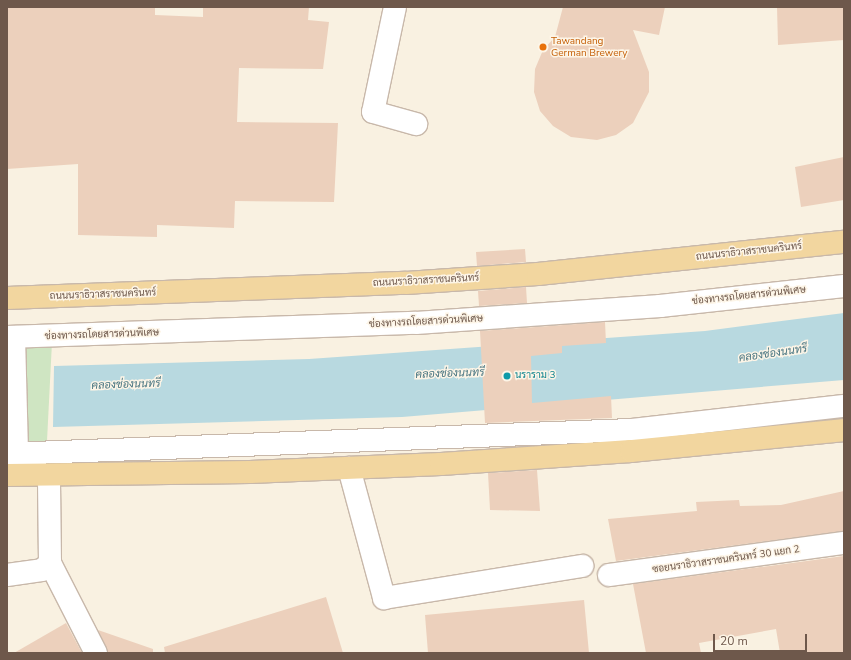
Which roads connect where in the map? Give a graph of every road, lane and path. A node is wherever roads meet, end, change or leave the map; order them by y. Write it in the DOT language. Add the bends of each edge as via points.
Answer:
graph roads {
  1 [pos="395,7"];
  2 [pos="416,124"];
  3 [pos="844,242"];
  4 [pos="844,286"];
  5 [pos="7,298"];
  6 [pos="10,337"];
  7 [pos="844,406"];
  8 [pos="844,430"];
  9 [pos="12,455"];
  10 [pos="349,468"];
  11 [pos="7,475"];
  12 [pos="49,476"];
  13 [pos="844,543"];
  14 [pos="50,563"];
  15 [pos="582,566"];
  16 [pos="7,575"];
  17 [pos="609,575"];
  18 [pos="96,653"];
  1 -- 2 [label="street" via="373,112"];
  3 -- 5 [label="main road, ถนนนราธิวาสราชนครินทร์" via="538,274 421,282"];
  4 -- 6 [label="street, ช่องทางรถโดยสารด่วนพิเศษ" via="660,306 416,324"];
  6 -- 9 [label="street"];
  7 -- 9 [label="street" via="632,430"];
  8 -- 10 [label="main road" via="630,451"];
  10 -- 12 [label="main road"];
  10 -- 15 [label="street" via="384,598"];
  11 -- 12 [label="main road"];
  12 -- 14 [label="street"];
  13 -- 17 [label="street, ซอยนราธิวาสราชนครินทร์ 30 แยก 2"];
  14 -- 16 [label="street" via="42,570"];
  14 -- 18 [label="street"];
}
